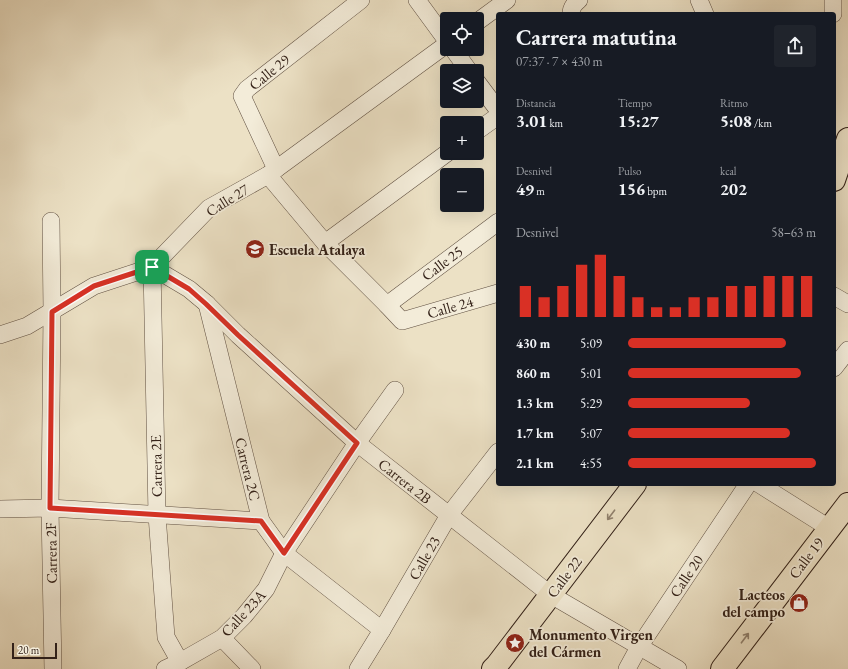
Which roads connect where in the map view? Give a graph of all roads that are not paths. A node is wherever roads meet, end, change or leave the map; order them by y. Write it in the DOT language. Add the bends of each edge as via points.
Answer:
graph roads {
  1 [pos="361,0"];
  2 [pos="417,0"];
  3 [pos="507,0"];
  4 [pos="579,0"];
  5 [pos="699,0"];
  6 [pos="833,0"];
  7 [pos="571,12"];
  8 [pos="704,12"];
  9 [pos="833,12"];
  10 [pos="484,17"];
  11 [pos="440,33"];
  12 [pos="440,48"];
  13 [pos="484,91"];
  14 [pos="496,107"];
  15 [pos="496,117"];
  16 [pos="484,126"];
  17 [pos="848,139"];
  18 [pos="440,158"];
  19 [pos="272,172"];
  20 [pos="836,174"];
  21 [pos="52,221"];
  22 [pos="496,223"];
  23 [pos="325,243"];
  24 [pos="152,267"];
  25 [pos="496,294"];
  26 [pos="836,297"];
  27 [pos="206,304"];
  28 [pos="848,304"];
  29 [pos="387,305"];
  30 [pos="52,312"];
  31 [pos="0,335"];
  32 [pos="848,350"];
  33 [pos="836,365"];
  34 [pos="395,390"];
  35 [pos="357,443"];
  36 [pos="496,455"];
  37 [pos="633,486"];
  38 [pos="747,486"];
  39 [pos="762,486"];
  40 [pos="848,504"];
  41 [pos="50,508"];
  42 [pos="0,509"];
  43 [pos="157,514"];
  44 [pos="449,515"];
  45 [pos="261,521"];
  46 [pos="829,528"];
  47 [pos="284,553"];
  48 [pos="551,595"];
  49 [pos="382,630"];
  50 [pos="222,638"];
  51 [pos="639,647"];
  52 [pos="180,662"];
  53 [pos="53,669"];
  54 [pos="165,669"];
  55 [pos="252,669"];
  56 [pos="358,669"];
  57 [pos="493,669"];
  58 [pos="627,669"];
  59 [pos="678,669"];
  60 [pos="722,669"];
  1 -- 19 [label="street, Calle 29" via="247,89 242,96"];
  2 -- 11 [label="street"];
  3 -- 10 [label="street"];
  4 -- 7 [label="street"];
  5 -- 8 [label="street"];
  6 -- 9 [label="street"];
  12 -- 19 [label="street, Calle 27"];
  13 -- 14 [label="street"];
  15 -- 16 [label="street"];
  17 -- 20 [label="main road"];
  18 -- 23 [label="street"];
  19 -- 23 [label="street"];
  19 -- 24 [label="street, Calle 27" via="209,208"];
  21 -- 30 [label="street, Carrera 2F"];
  22 -- 29 [label="street, Calle 25"];
  23 -- 29 [label="street"];
  24 -- 27 [label="street, Carrera 2B" via="189,289"];
  24 -- 30 [label="street, Calle 27" via="94,286"];
  24 -- 43 [label="street, Carrera 2E"];
  25 -- 29 [label="street, Calle 24" via="402,321"];
  26 -- 28 [label="street"];
  27 -- 35 [label="street, Carrera 2B"];
  27 -- 45 [label="street, Carrera 2C"];
  30 -- 31 [label="street, Calle 27" via="27,326"];
  30 -- 41 [label="street, Carrera 2F"];
  32 -- 33 [label="street"];
  34 -- 35 [label="street"];
  35 -- 44 [label="street, Carrera 2B"];
  35 -- 47 [label="street"];
  36 -- 44 [label="street, Calle 23"];
  37 -- 48 [label="main road, Calle 22, one-way"];
  38 -- 51 [label="street, Calle 20"];
  39 -- 46 [label="street"];
  40 -- 46 [label="main road, Calle 19"];
  41 -- 42 [label="street"];
  41 -- 43 [label="street"];
  41 -- 53 [label="street, Carrera 2F"];
  43 -- 45 [label="street"];
  43 -- 52 [label="street, Carrera 2E" via="166,637"];
  44 -- 48 [label="street, Carrera 2B"];
  44 -- 49 [label="street, Calle 23"];
  45 -- 47 [label="street, Carrera 2C"];
  60 -- 46 [label="main road, Calle 19, one-way"];
  47 -- 49 [label="street, Carrera 2C"];
  47 -- 50 [label="street, Calle 23A" via="266,589"];
  48 -- 51 [label="street, Carrera 2B"];
  48 -- 57 [label="main road, Calle 22"];
  49 -- 56 [label="street, Calle 23"];
  50 -- 52 [label="street, Calle 23A"];
  50 -- 55 [label="street"];
  51 -- 58 [label="street, Calle 20"];
  51 -- 59 [label="street, Carrera 2B"];
  52 -- 54 [label="street, Calle 23A"];
}
